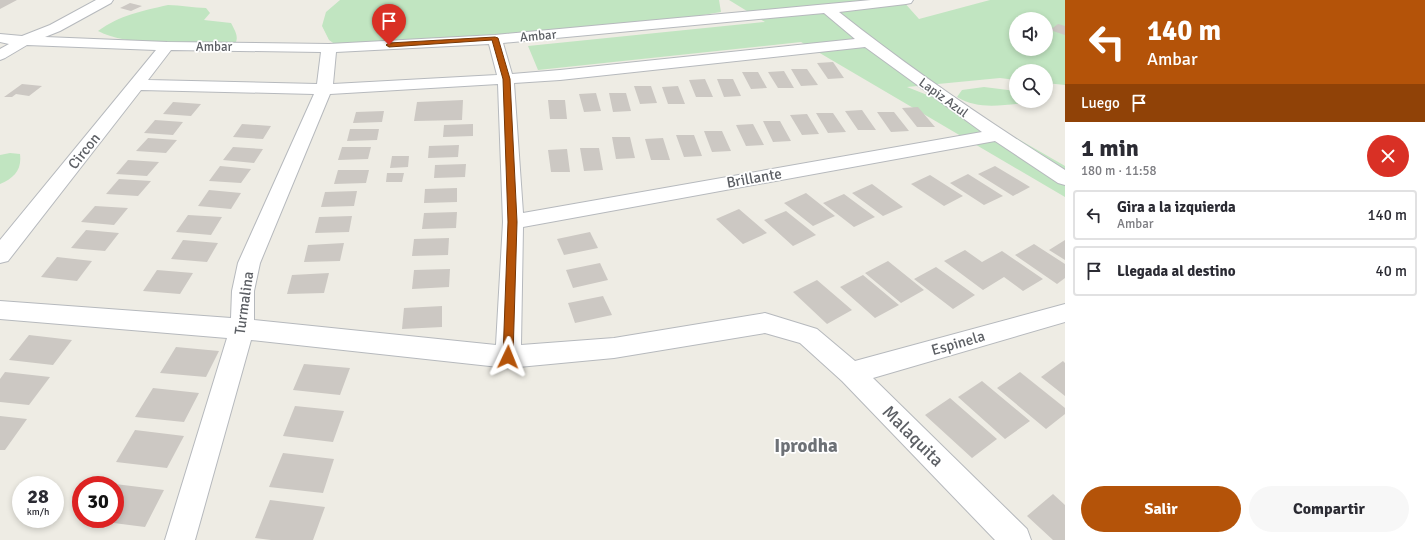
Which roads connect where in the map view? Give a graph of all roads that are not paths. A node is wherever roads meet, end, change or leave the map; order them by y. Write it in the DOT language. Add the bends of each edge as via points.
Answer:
graph roads {
  1 [pos="106,0"];
  2 [pos="906,0"];
  3 [pos="827,9"];
  4 [pos="0,38"];
  5 [pos="495,38"];
  6 [pos="24,41"];
  7 [pos="867,42"];
  8 [pos="168,46"];
  9 [pos="329,48"];
  10 [pos="0,55"];
  11 [pos="506,79"];
  12 [pos="137,85"];
  13 [pos="324,89"];
  14 [pos="996,134"];
  15 [pos="1065,179"];
  16 [pos="513,222"];
  17 [pos="0,255"];
  18 [pos="0,310"];
  19 [pos="1065,313"];
  20 [pos="242,329"];
  21 [pos="508,357"];
  22 [pos="850,373"];
  23 [pos="180,540"];
  24 [pos="1016,540"];
  1 -- 6 [label="street" via="56,28"];
  2 -- 3 [label="street, Ambar"];
  3 -- 5 [label="street, Ambar"];
  3 -- 7 [label="street, Lapiz Azul"];
  4 -- 6 [label="street, Ambar"];
  5 -- 9 [label="street, Ambar"];
  5 -- 11 [label="street"];
  6 -- 8 [label="street, Ambar"];
  6 -- 10 [label="street"];
  7 -- 11 [label="street"];
  7 -- 14 [label="street, Lapiz Azul"];
  8 -- 9 [label="street, Ambar"];
  8 -- 12 [label="street, Circon"];
  9 -- 13 [label="street, Turmalina"];
  11 -- 13 [label="street"];
  11 -- 16 [label="street"];
  12 -- 13 [label="street"];
  12 -- 17 [label="street, Circon"];
  13 -- 20 [label="street, Turmalina" via="250,263 243,291"];
  14 -- 15 [label="street, Lapiz Azul"];
  14 -- 16 [label="street, Brillante"];
  16 -- 21 [label="street"];
  18 -- 20 [label="street"];
  19 -- 22 [label="street, Espinela"];
  20 -- 21 [label="street"];
  20 -- 23 [label="street, Turmalina"];
  21 -- 22 [label="street, Malaquita" via="614,348 765,323 808,336"];
  22 -- 24 [label="street, Malaquita"];
}
